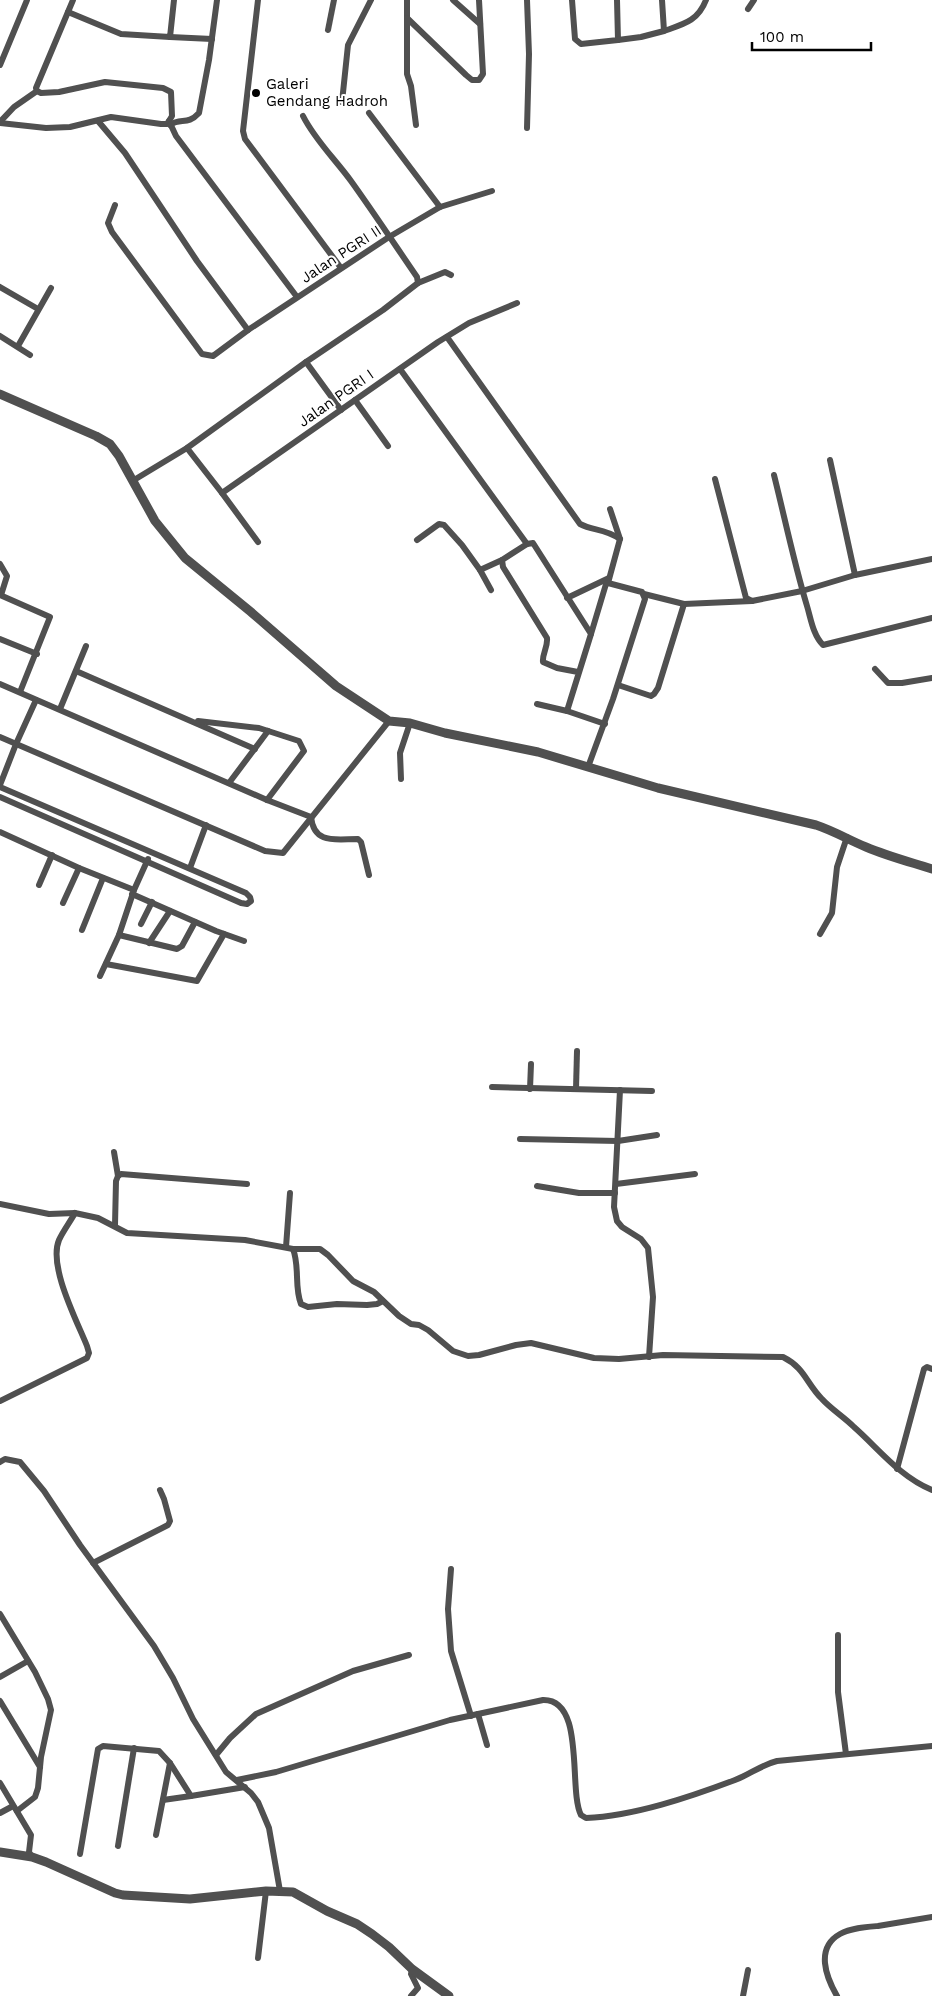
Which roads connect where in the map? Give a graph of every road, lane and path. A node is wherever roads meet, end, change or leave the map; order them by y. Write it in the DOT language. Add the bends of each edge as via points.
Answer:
graph roads {
  1 [pos="27,0"];
  2 [pos="73,0"];
  3 [pos="174,0"];
  4 [pos="217,0"];
  5 [pos="258,0"];
  6 [pos="334,0"];
  7 [pos="371,0"];
  8 [pos="406,0"];
  9 [pos="453,0"];
  10 [pos="479,0"];
  11 [pos="527,0"];
  12 [pos="572,0"];
  13 [pos="617,0"];
  14 [pos="662,0"];
  15 [pos="706,0"];
  16 [pos="754,0"];
  17 [pos="748,9"];
  18 [pos="68,12"];
  19 [pos="408,18"];
  20 [pos="480,24"];
  21 [pos="328,30"];
  22 [pos="664,31"];
  23 [pos="170,37"];
  24 [pos="212,40"];
  25 [pos="618,40"];
  26 [pos="0,65"];
  27 [pos="37,91"];
  28 [pos="342,102"];
  29 [pos="370,113"];
  30 [pos="303,116"];
  31 [pos="98,121"];
  32 [pos="0,123"];
  33 [pos="170,123"];
  34 [pos="416,125"];
  35 [pos="527,128"];
  36 [pos="492,191"];
  37 [pos="115,205"];
  38 [pos="440,207"];
  39 [pos="389,237"];
  40 [pos="341,268"];
  41 [pos="451,274"];
  42 [pos="418,283"];
  43 [pos="0,287"];
  44 [pos="51,288"];
  45 [pos="297,297"];
  46 [pos="516,303"];
  47 [pos="38,309"];
  48 [pos="248,330"];
  49 [pos="0,336"];
  50 [pos="447,337"];
  51 [pos="18,346"];
  52 [pos="30,355"];
  53 [pos="306,362"];
  54 [pos="400,369"];
  55 [pos="0,394"];
  56 [pos="355,400"];
  57 [pos="341,410"];
  58 [pos="388,446"];
  59 [pos="187,448"];
  60 [pos="830,460"];
  61 [pos="774,475"];
  62 [pos="715,478"];
  63 [pos="134,480"];
  64 [pos="222,493"];
  65 [pos="610,509"];
  66 [pos="620,538"];
  67 [pos="417,540"];
  68 [pos="258,542"];
  69 [pos="527,544"];
  70 [pos="932,559"];
  71 [pos="502,560"];
  72 [pos="0,564"];
  73 [pos="480,570"];
  74 [pos="855,575"];
  75 [pos="609,580"];
  76 [pos="491,590"];
  77 [pos="802,591"];
  78 [pos="644,594"];
  79 [pos="0,595"];
  80 [pos="567,598"];
  81 [pos="752,601"];
  82 [pos="684,604"];
  83 [pos="932,618"];
  84 [pos="591,634"];
  85 [pos="0,639"];
  86 [pos="86,646"];
  87 [pos="37,654"];
  88 [pos="875,670"];
  89 [pos="76,671"];
  90 [pos="578,672"];
  91 [pos="932,678"];
  92 [pos="0,684"];
  93 [pos="618,685"];
  94 [pos="20,692"];
  95 [pos="36,700"];
  96 [pos="537,704"];
  97 [pos="60,709"];
  98 [pos="567,710"];
  99 [pos="192,721"];
  100 [pos="389,721"];
  101 [pos="410,723"];
  102 [pos="605,724"];
  103 [pos="268,731"];
  104 [pos="0,737"];
  105 [pos="16,744"];
  106 [pos="255,749"];
  107 [pos="588,767"];
  108 [pos="401,779"];
  109 [pos="229,784"];
  110 [pos="0,786"];
  111 [pos="0,797"];
  112 [pos="267,800"];
  113 [pos="311,817"];
  114 [pos="206,825"];
  115 [pos="0,832"];
  116 [pos="847,837"];
  117 [pos="151,852"];
  118 [pos="52,855"];
  119 [pos="146,862"];
  120 [pos="79,868"];
  121 [pos="190,868"];
  122 [pos="932,869"];
  123 [pos="369,875"];
  124 [pos="103,878"];
  125 [pos="39,885"];
  126 [pos="133,892"];
  127 [pos="152,902"];
  128 [pos="63,903"];
  129 [pos="170,911"];
  130 [pos="196,922"];
  131 [pos="141,924"];
  132 [pos="82,930"];
  133 [pos="224,934"];
  134 [pos="820,934"];
  135 [pos="119,935"];
  136 [pos="244,941"];
  137 [pos="149,943"];
  138 [pos="106,964"];
  139 [pos="100,976"];
  140 [pos="577,1051"];
  141 [pos="531,1064"];
  142 [pos="492,1087"];
  143 [pos="530,1089"];
  144 [pos="576,1089"];
  145 [pos="620,1090"];
  146 [pos="652,1091"];
  147 [pos="657,1135"];
  148 [pos="520,1139"];
  149 [pos="618,1141"];
  150 [pos="114,1152"];
  151 [pos="695,1174"];
  152 [pos="118,1176"];
  153 [pos="247,1184"];
  154 [pos="616,1184"];
  155 [pos="537,1186"];
  156 [pos="290,1193"];
  157 [pos="616,1193"];
  158 [pos="0,1204"];
  159 [pos="75,1214"];
  160 [pos="114,1225"];
  161 [pos="289,1248"];
  162 [pos="383,1301"];
  163 [pos="649,1357"];
  164 [pos="932,1369"];
  165 [pos="0,1401"];
  166 [pos="0,1462"];
  167 [pos="897,1468"];
  168 [pos="160,1490"];
  169 [pos="932,1490"];
  170 [pos="93,1563"];
  171 [pos="452,1570"];
  172 [pos="0,1614"];
  173 [pos="838,1634"];
  174 [pos="409,1655"];
  175 [pos="28,1661"];
  176 [pos="0,1677"];
  177 [pos="0,1701"];
  178 [pos="475,1715"];
  179 [pos="487,1745"];
  180 [pos="932,1746"];
  181 [pos="134,1748"];
  182 [pos="846,1754"];
  183 [pos="216,1755"];
  184 [pos="170,1763"];
  185 [pos="40,1768"];
  186 [pos="237,1780"];
  187 [pos="0,1783"];
  188 [pos="245,1787"];
  189 [pos="191,1796"];
  190 [pos="163,1800"];
  191 [pos="15,1808"];
  192 [pos="0,1813"];
  193 [pos="156,1835"];
  194 [pos="118,1846"];
  195 [pos="0,1852"];
  196 [pos="80,1854"];
  197 [pos="32,1857"];
  198 [pos="266,1891"];
  199 [pos="280,1891"];
  200 [pos="932,1917"];
  201 [pos="258,1958"];
  202 [pos="412,1969"];
  203 [pos="748,1970"];
  204 [pos="411,1996"];
  205 [pos="449,1996"];
  206 [pos="743,1996"];
  207 [pos="837,1996"];
  1 -- 26 [label="street"];
  2 -- 18 [label="street"];
  3 -- 23 [label="street"];
  4 -- 24 [label="street"];
  5 -- 40 [label="street" via="243,132 245,139"];
  6 -- 21 [label="street"];
  7 -- 28 [label="street" via="348,45"];
  8 -- 19 [label="street"];
  9 -- 20 [label="street"];
  10 -- 20 [label="street"];
  11 -- 35 [label="street"];
  12 -- 25 [label="street" via="575,39 581,44"];
  13 -- 25 [label="street"];
  14 -- 22 [label="street"];
  15 -- 22 [label="street" via="701,12 692,19"];
  16 -- 17 [label="street"];
  18 -- 23 [label="street" via="121,34"];
  18 -- 27 [label="street"];
  19 -- 20 [label="street" via="472,80 479,80 483,74"];
  19 -- 34 [label="street" via="407,74"];
  22 -- 25 [label="street"];
  23 -- 24 [label="street"];
  24 -- 33 [label="street" via="199,113 187,122"];
  27 -- 32 [label="street" via="14,107"];
  27 -- 33 [label="street" via="59,92 105,82 163,88 171,92"];
  29 -- 38 [label="street"];
  30 -- 39 [label="street"];
  31 -- 32 [label="street" via="46,128"];
  31 -- 33 [label="street" via="111,117"];
  31 -- 48 [label="street" via="125,153 197,261"];
  33 -- 45 [label="street" via="176,136"];
  36 -- 38 [label="street, Jalan PGRI II"];
  37 -- 48 [label="street, Jalan PGRI II" via="108,223 112,232 202,354 213,356"];
  38 -- 39 [label="street, Jalan PGRI II"];
  39 -- 40 [label="street, Jalan PGRI II"];
  39 -- 42 [label="street"];
  40 -- 45 [label="street, Jalan PGRI II"];
  41 -- 42 [label="street" via="445,272"];
  42 -- 53 [label="street"];
  43 -- 47 [label="street"];
  44 -- 47 [label="street"];
  45 -- 48 [label="street, Jalan PGRI II"];
  46 -- 50 [label="street, Jalan PGRI I" via="469,323"];
  47 -- 51 [label="street"];
  49 -- 51 [label="street"];
  50 -- 54 [label="street, Jalan PGRI I"];
  50 -- 66 [label="street" via="580,524"];
  51 -- 52 [label="street"];
  53 -- 57 [label="street"];
  53 -- 59 [label="street"];
  54 -- 56 [label="street, Jalan PGRI I"];
  54 -- 69 [label="street"];
  55 -- 63 [label="street" via="110,444"];
  56 -- 57 [label="street, Jalan PGRI I"];
  56 -- 58 [label="street"];
  57 -- 64 [label="street, Jalan PGRI I"];
  59 -- 63 [label="street"];
  59 -- 64 [label="street"];
  60 -- 74 [label="street"];
  61 -- 77 [label="street"];
  62 -- 81 [label="street" via="746,598"];
  63 -- 100 [label="street" via="155,521 185,558 336,686"];
  64 -- 68 [label="street"];
  65 -- 66 [label="street"];
  66 -- 75 [label="street"];
  67 -- 73 [label="street" via="439,524 444,525"];
  69 -- 71 [label="street"];
  69 -- 80 [label="street" via="533,543"];
  70 -- 74 [label="street"];
  71 -- 73 [label="street"];
  71 -- 90 [label="street" via="503,567 547,638 543,662"];
  72 -- 79 [label="street" via="6,576"];
  73 -- 76 [label="street"];
  74 -- 77 [label="street"];
  75 -- 78 [label="street"];
  75 -- 80 [label="street"];
  75 -- 84 [label="street"];
  77 -- 81 [label="street"];
  77 -- 83 [label="street" via="818,640 823,645"];
  78 -- 82 [label="street"];
  78 -- 93 [label="street"];
  79 -- 87 [label="street" via="50,617"];
  80 -- 84 [label="street"];
  81 -- 82 [label="street"];
  82 -- 93 [label="street" via="654,694 651,696"];
  84 -- 90 [label="street"];
  85 -- 87 [label="street"];
  86 -- 89 [label="street"];
  87 -- 94 [label="street"];
  88 -- 91 [label="street" via="888,683 902,684"];
  89 -- 97 [label="street"];
  89 -- 99 [label="street"];
  90 -- 98 [label="street"];
  92 -- 94 [label="street"];
  93 -- 102 [label="street"];
  94 -- 95 [label="street"];
  95 -- 97 [label="street"];
  95 -- 105 [label="street"];
  96 -- 98 [label="street"];
  97 -- 109 [label="street"];
  98 -- 102 [label="street"];
  99 -- 103 [label="street"];
  99 -- 106 [label="street"];
  100 -- 101 [label="street"];
  100 -- 113 [label="street"];
  101 -- 107 [label="street" via="538,752"];
  101 -- 108 [label="street" via="400,753"];
  102 -- 107 [label="street"];
  103 -- 106 [label="street"];
  103 -- 112 [label="street" via="299,741 304,751"];
  104 -- 105 [label="street"];
  105 -- 110 [label="street"];
  105 -- 114 [label="street"];
  106 -- 109 [label="street"];
  107 -- 116 [label="street" via="676,793 816,825"];
  109 -- 112 [label="street"];
  110 -- 117 [label="street"];
  111 -- 119 [label="street"];
  112 -- 113 [label="street"];
  113 -- 114 [label="street" via="283,854 265,851"];
  113 -- 123 [label="street" via="315,833 325,839 358,839"];
  114 -- 121 [label="street"];
  115 -- 118 [label="street"];
  116 -- 122 [label="street" via="888,856"];
  116 -- 134 [label="street" via="837,867 832,913"];
  117 -- 119 [label="street"];
  117 -- 121 [label="street"];
  118 -- 120 [label="street"];
  118 -- 125 [label="street"];
  119 -- 121 [label="street" via="241,903 251,901 246,894"];
  119 -- 126 [label="street"];
  120 -- 124 [label="street"];
  120 -- 128 [label="street"];
  124 -- 126 [label="street"];
  124 -- 132 [label="street"];
  126 -- 127 [label="street"];
  126 -- 135 [label="street"];
  127 -- 129 [label="street"];
  127 -- 131 [label="street"];
  129 -- 130 [label="street"];
  129 -- 137 [label="street"];
  130 -- 133 [label="street"];
  130 -- 137 [label="street" via="180,948"];
  133 -- 136 [label="street"];
  133 -- 138 [label="street" via="197,981"];
  135 -- 137 [label="street"];
  135 -- 138 [label="street"];
  138 -- 139 [label="street"];
  140 -- 144 [label="street"];
  141 -- 143 [label="street"];
  142 -- 143 [label="street"];
  143 -- 144 [label="street"];
  144 -- 145 [label="street"];
  145 -- 146 [label="street"];
  145 -- 149 [label="street"];
  147 -- 149 [label="street"];
  148 -- 149 [label="street"];
  149 -- 154 [label="street"];
  150 -- 152 [label="street"];
  151 -- 154 [label="street"];
  152 -- 153 [label="street" via="134,1174"];
  152 -- 160 [label="street"];
  154 -- 157 [label="street"];
  155 -- 157 [label="street" via="580,1193"];
  156 -- 161 [label="street"];
  157 -- 163 [label="street" via="617,1221 648,1248 653,1297"];
  158 -- 159 [label="street" via="49,1214"];
  159 -- 160 [label="street"];
  159 -- 165 [label="street" via="56,1250 59,1276 87,1346 87,1358"];
  160 -- 161 [label="street" via="126,1233 245,1240"];
  161 -- 162 [label="street" via="320,1249 353,1281"];
  161 -- 162 [label="street" via="297,1258 300,1304 308,1307 367,1305"];
  162 -- 163 [label="street" via="410,1324 419,1325 453,1351 468,1356 531,1343 594,1358"];
  163 -- 167 [label="street" via="783,1357 796,1364 824,1402"];
  164 -- 167 [label="street" via="924,1369"];
  166 -- 170 [label="street" via="14,1460 26,1468"];
  167 -- 169 [label="street"];
  168 -- 170 [label="street" via="170,1521 168,1525"];
  170 -- 183 [label="street" via="154,1646"];
  171 -- 178 [label="street" via="448,1608 451,1651"];
  172 -- 175 [label="street"];
  173 -- 182 [label="street" via="838,1692"];
  174 -- 183 [label="street" via="353,1671 256,1714"];
  175 -- 176 [label="street"];
  175 -- 185 [label="street" via="52,1710"];
  177 -- 185 [label="street"];
  178 -- 179 [label="street"];
  178 -- 182 [label="street" via="543,1700 558,1703 571,1732 577,1802 581,1815 586,1818 655,1807 736,1780 771,1762"];
  178 -- 186 [label="street" via="276,1772"];
  180 -- 182 [label="street"];
  181 -- 184 [label="street" via="159,1750"];
  181 -- 194 [label="street"];
  181 -- 196 [label="street" via="106,1745 98,1749"];
  183 -- 186 [label="street" via="226,1772"];
  184 -- 189 [label="street"];
  184 -- 190 [label="street"];
  185 -- 191 [label="street" via="36,1797"];
  186 -- 188 [label="street"];
  187 -- 191 [label="street"];
  188 -- 189 [label="street"];
  188 -- 199 [label="street" via="258,1802 267,1822"];
  189 -- 190 [label="street"];
  190 -- 193 [label="street"];
  191 -- 192 [label="street"];
  191 -- 197 [label="street" via="31,1835 29,1852"];
  195 -- 197 [label="street"];
  197 -- 198 [label="street" via="123,1895 190,1899"];
  198 -- 199 [label="street"];
  198 -- 201 [label="street"];
  199 -- 202 [label="street" via="293,1892 357,1924 390,1946"];
  200 -- 207 [label="street" via="851,1930 834,1938 824,1961"];
  202 -- 204 [label="street" via="418,1988"];
  202 -- 205 [label="street"];
  203 -- 206 [label="street"];
}
